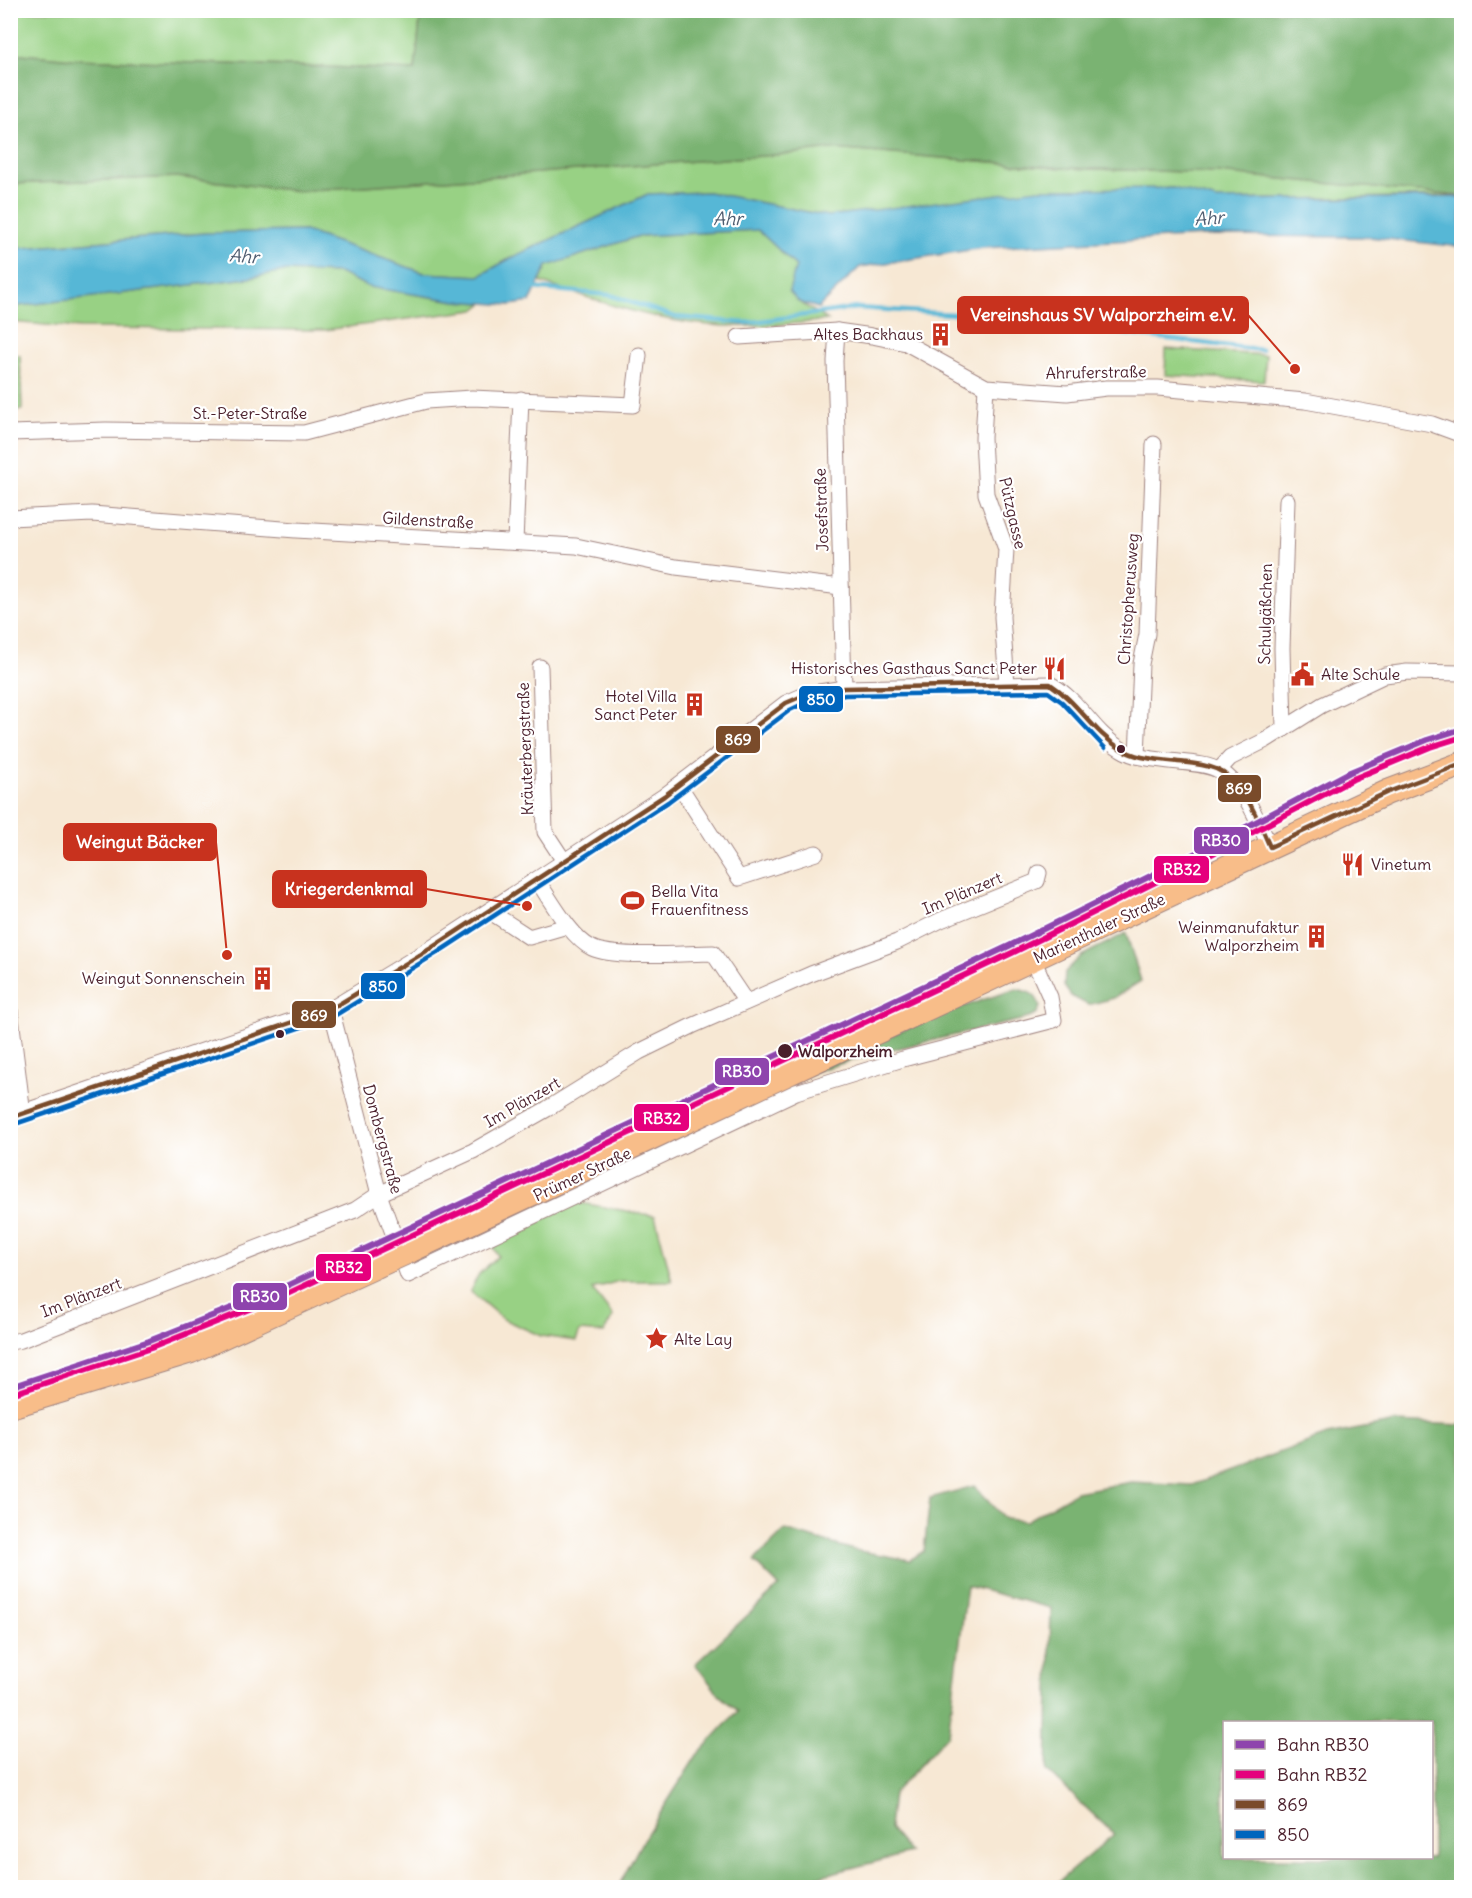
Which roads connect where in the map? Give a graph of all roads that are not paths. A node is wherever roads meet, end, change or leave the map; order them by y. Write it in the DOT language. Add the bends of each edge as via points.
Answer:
graph roads {
  1 [pos="739,337"];
  2 [pos="836,337"];
  3 [pos="639,355"];
  4 [pos="986,387"];
  5 [pos="521,399"];
  6 [pos="10,433"];
  7 [pos="1461,435"];
  8 [pos="1154,444"];
  9 [pos="1287,500"];
  10 [pos="10,518"];
  11 [pos="515,542"];
  12 [pos="842,587"];
  13 [pos="540,667"];
  14 [pos="1461,673"];
  15 [pos="1007,684"];
  16 [pos="844,688"];
  17 [pos="1284,729"];
  18 [pos="1137,756"];
  19 [pos="1461,764"];
  20 [pos="1219,770"];
  21 [pos="679,784"];
  22 [pos="1270,847"];
  23 [pos="816,853"];
  24 [pos="564,861"];
  25 [pos="1039,873"];
  26 [pos="537,879"];
  27 [pos="489,910"];
  28 [pos="567,926"];
  29 [pos="1033,959"];
  30 [pos="746,1002"];
  31 [pos="331,1009"];
  32 [pos="10,1010"];
  33 [pos="16,1116"];
  34 [pos="379,1194"];
  35 [pos="408,1275"];
  36 [pos="10,1342"];
  37 [pos="10,1406"];
  1 -- 2 [label="street, Ahruferstraße"];
  2 -- 4 [label="street, Ahruferstraße" via="906,342"];
  2 -- 12 [label="street, Josefstraße"];
  3 -- 5 [label="street, St.-Peter-Straße" via="633,405"];
  4 -- 7 [label="street, Ahruferstraße" via="1067,393 1158,388 1305,401 1432,424"];
  4 -- 15 [label="street, Pützgasse" via="986,494 1006,549 1002,617"];
  5 -- 6 [label="street, St.-Peter-Straße" via="426,401 304,433"];
  5 -- 11 [label="street"];
  8 -- 18 [label="street, Christopherusweg" via="1147,634 1141,664"];
  9 -- 17 [label="street, Schulgäßchen" via="1282,648"];
  10 -- 11 [label="street, Gildenstraße" via="92,514"];
  11 -- 12 [label="street, Gildenstraße" via="576,546 676,567"];
  12 -- 16 [label="street, Josefstraße"];
  13 -- 24 [label="street, Kräuterbergstraße" via="545,832"];
  14 -- 17 [label="street" via="1385,675 1322,705"];
  15 -- 16 [label="street"];
  15 -- 18 [label="street" via="1050,684 1063,691 1102,736"];
  16 -- 21 [label="street" via="807,694 786,703"];
  17 -- 20 [label="street" via="1230,758"];
  18 -- 20 [label="street"];
  19 -- 22 [label="main road, Marienthaler Straße" via="1388,792"];
  20 -- 22 [label="street" via="1238,787"];
  21 -- 23 [label="street" via="739,878"];
  21 -- 24 [label="street"];
  22 -- 29 [label="main road, Marienthaler Straße"];
  24 -- 26 [label="street"];
  25 -- 30 [label="street, Im Plänzert" via="1037,881"];
  26 -- 27 [label="street"];
  26 -- 28 [label="street"];
  27 -- 28 [label="street" via="529,937"];
  27 -- 31 [label="street"];
  28 -- 30 [label="street" via="591,947 609,953 713,953"];
  29 -- 35 [label="street, Prümer Straße" via="1050,997 1054,1020 903,1059 796,1092"];
  29 -- 37 [label="main road, Marienthaler Straße, bridge" via="191,1351"];
  30 -- 34 [label="street, Im Plänzert" via="639,1052 473,1151"];
  31 -- 33 [label="street"];
  31 -- 34 [label="street, Dombergstraße"];
  32 -- 33 [label="street"];
  34 -- 35 [label="street, Dombergstraße"];
  34 -- 36 [label="street, Im Plänzert" via="355,1210"];
}
